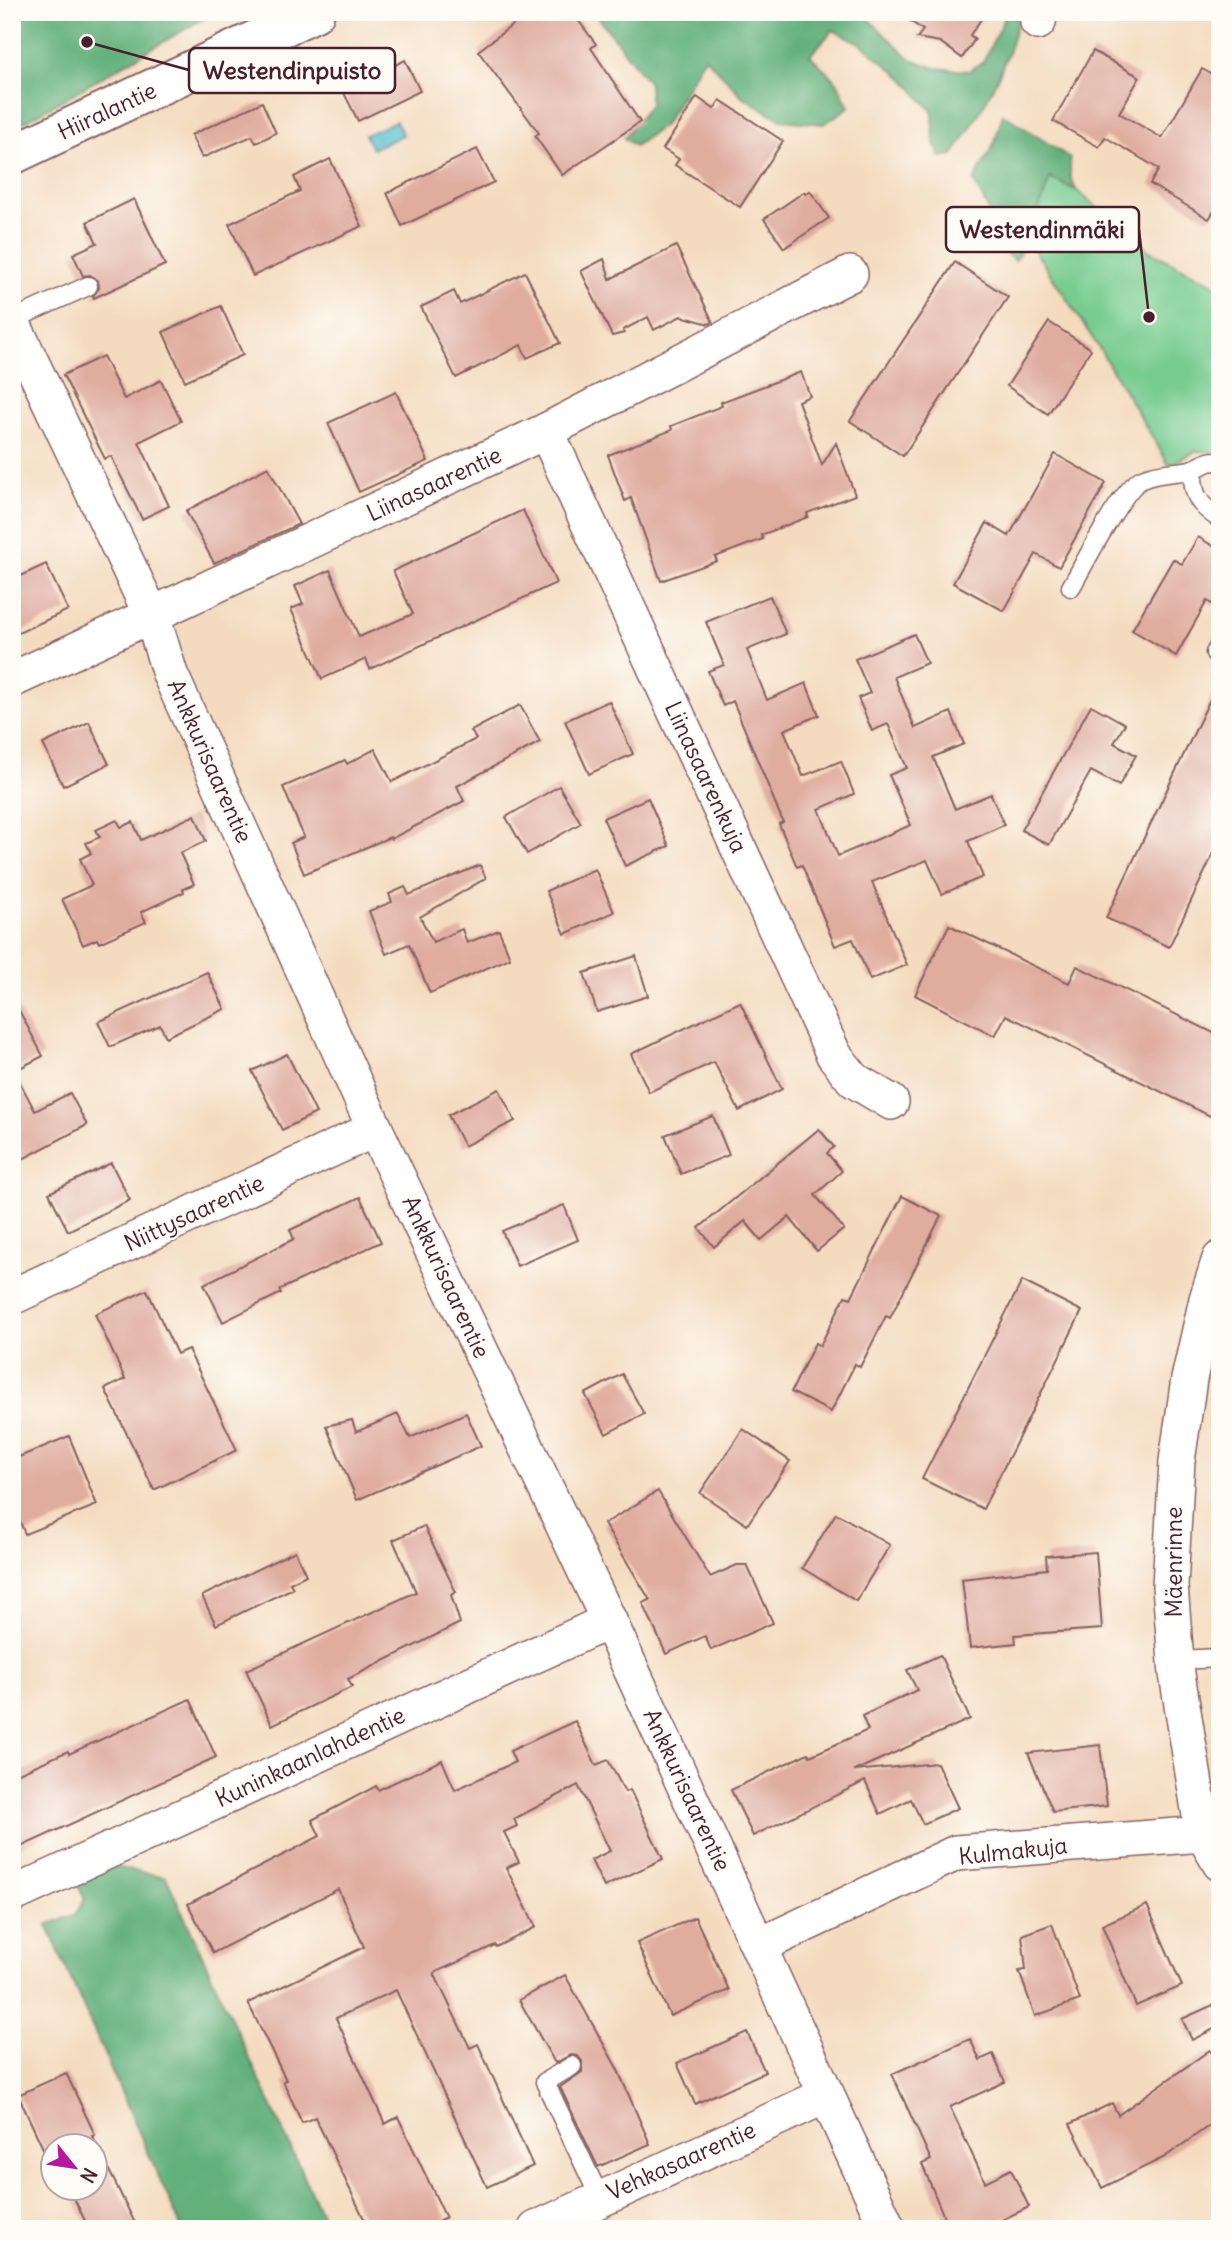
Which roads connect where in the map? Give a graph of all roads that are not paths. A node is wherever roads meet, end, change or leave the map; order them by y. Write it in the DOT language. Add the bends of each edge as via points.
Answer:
graph roads {
  1 [pos="312,13"];
  2 [pos="12,155"];
  3 [pos="850,274"];
  4 [pos="88,286"];
  5 [pos="12,321"];
  6 [pos="546,431"];
  7 [pos="1220,461"];
  8 [pos="1193,469"];
  9 [pos="1220,519"];
  10 [pos="1072,587"];
  11 [pos="152,616"];
  12 [pos="12,680"];
  13 [pos="891,1102"];
  14 [pos="375,1129"];
  15 [pos="1220,1259"];
  16 [pos="12,1297"];
  17 [pos="609,1621"];
  18 [pos="1220,1658"];
  19 [pos="1177,1660"];
  20 [pos="1210,1825"];
  21 [pos="12,1895"];
  22 [pos="759,1946"];
  23 [pos="572,2066"];
  24 [pos="827,2095"];
  25 [pos="600,2198"];
  26 [pos="536,2229"];
  27 [pos="888,2229"];
  1 -- 2 [label="street, Hiiralantie"];
  3 -- 6 [label="street, Liinasaarentie"];
  4 -- 5 [label="lane"];
  5 -- 11 [label="street, Ankkurisaarentie"];
  6 -- 11 [label="street, Liinasaarentie"];
  6 -- 13 [label="street, Liinasaarenkuja" via="834,1055 854,1080"];
  7 -- 8 [label="lane" via="1207,460"];
  8 -- 9 [label="lane" via="1192,488 1206,510"];
  8 -- 10 [label="lane" via="1140,479 1127,492"];
  11 -- 12 [label="street, Liinasaarentie"];
  11 -- 14 [label="street, Ankkurisaarentie" via="170,674"];
  14 -- 16 [label="street, Niittysaarentie"];
  14 -- 17 [label="street, Ankkurisaarentie"];
  15 -- 19 [label="street, Mäenrinne" via="1189,1379 1177,1461 1170,1586"];
  17 -- 21 [label="street, Kuninkaanlahdentie"];
  17 -- 22 [label="street, Ankkurisaarentie"];
  18 -- 19 [label="lane"];
  19 -- 20 [label="street, Mäenrinne"];
  20 -- 22 [label="street, Kulmakuja" via="956,1853"];
  22 -- 24 [label="street, Ankkurisaarentie"];
  23 -- 25 [label="lane" via="545,2082"];
  24 -- 25 [label="street, Vehkasaarentie"];
  24 -- 27 [label="street, Ankkurisaarentie"];
  25 -- 26 [label="street, Vehkasaarentie"];
}
